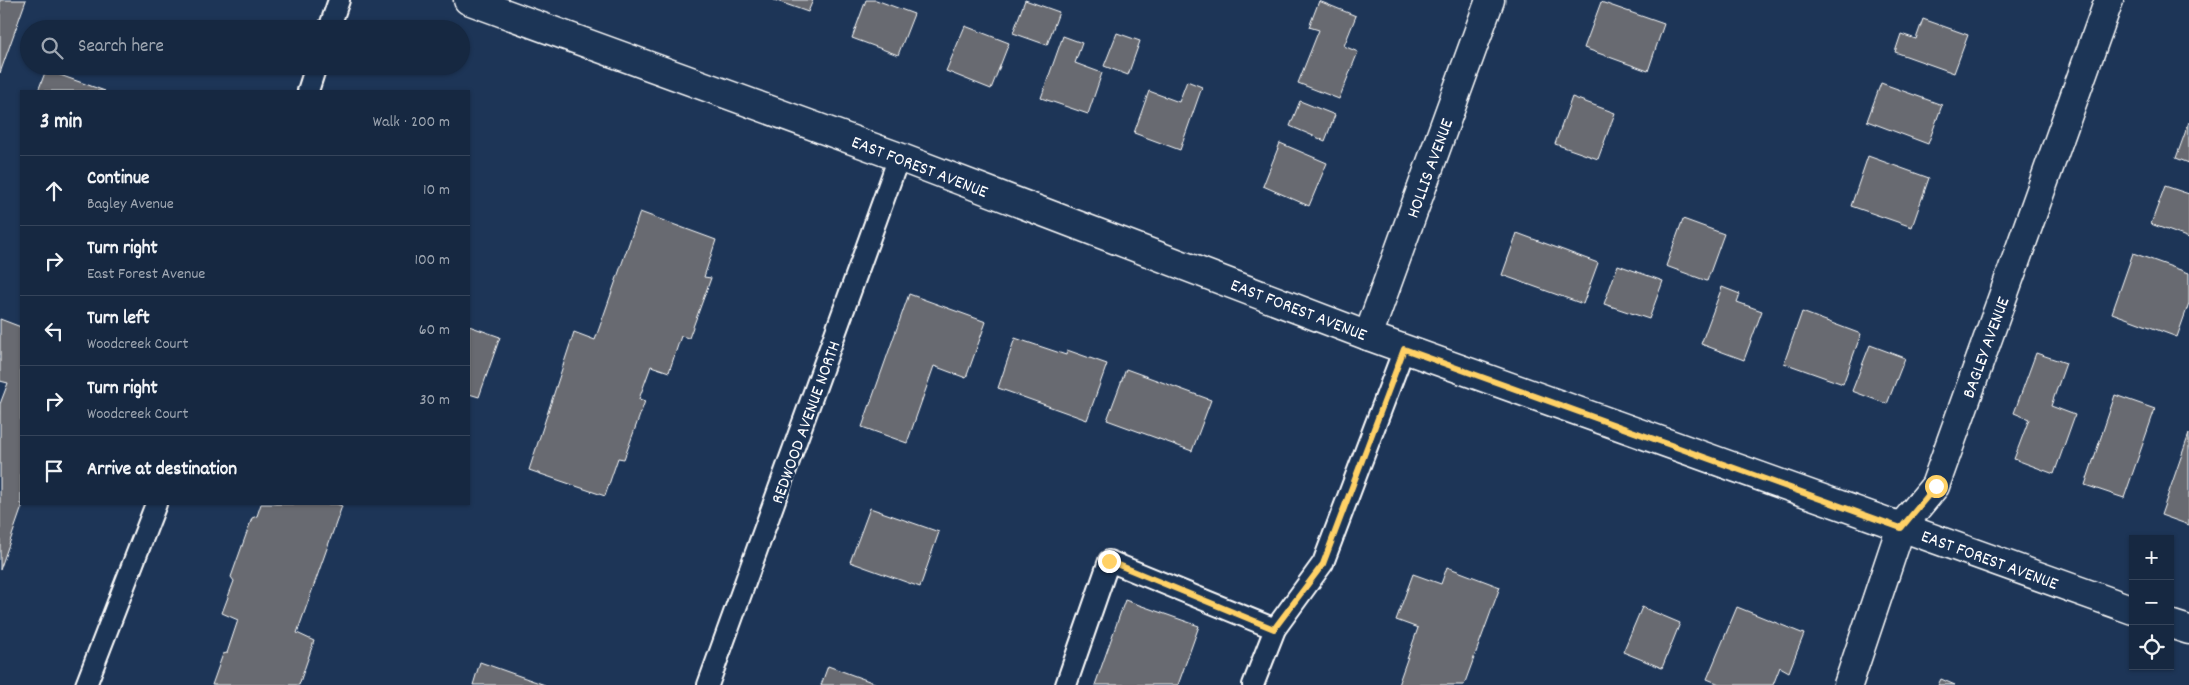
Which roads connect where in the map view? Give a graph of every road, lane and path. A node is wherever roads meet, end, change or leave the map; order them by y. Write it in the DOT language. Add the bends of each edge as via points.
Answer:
graph roads {
  1 [pos="339,0"];
  2 [pos="468,0"];
  3 [pos="1490,0"];
  4 [pos="2109,0"];
  5 [pos="332,20"];
  6 [pos="313,75"];
  7 [pos="308,90"];
  8 [pos="899,157"];
  9 [pos="1368,336"];
  10 [pos="1404,349"];
  11 [pos="156,505"];
  12 [pos="1901,528"];
  13 [pos="2129,609"];
  14 [pos="2173,625"];
  15 [pos="1274,629"];
  16 [pos="2189,630"];
  17 [pos="86,685"];
  18 [pos="708,685"];
  19 [pos="1066,685"];
  20 [pos="1253,685"];
  21 [pos="1848,685"];
  1 -- 5 [label="lane"];
  2 -- 8 [label="street, EAST FOREST AVENUE"];
  3 -- 9 [label="street, HOLLIS AVENUE"];
  4 -- 12 [label="street, BAGLEY AVENUE" via="1936,486"];
  6 -- 7 [label="lane"];
  8 -- 9 [label="street, EAST FOREST AVENUE"];
  8 -- 18 [label="lane, REDWOOD AVENUE NORTH"];
  9 -- 10 [label="street, EAST FOREST AVENUE"];
  10 -- 12 [label="street, EAST FOREST AVENUE"];
  10 -- 15 [label="lane" via="1323,564"];
  11 -- 17 [label="lane"];
  12 -- 13 [label="street, EAST FOREST AVENUE"];
  12 -- 21 [label="street, BAGLEY AVENUE"];
  14 -- 16 [label="street"];
  15 -- 19 [label="lane" via="1109,561"];
  15 -- 20 [label="lane"];
}
